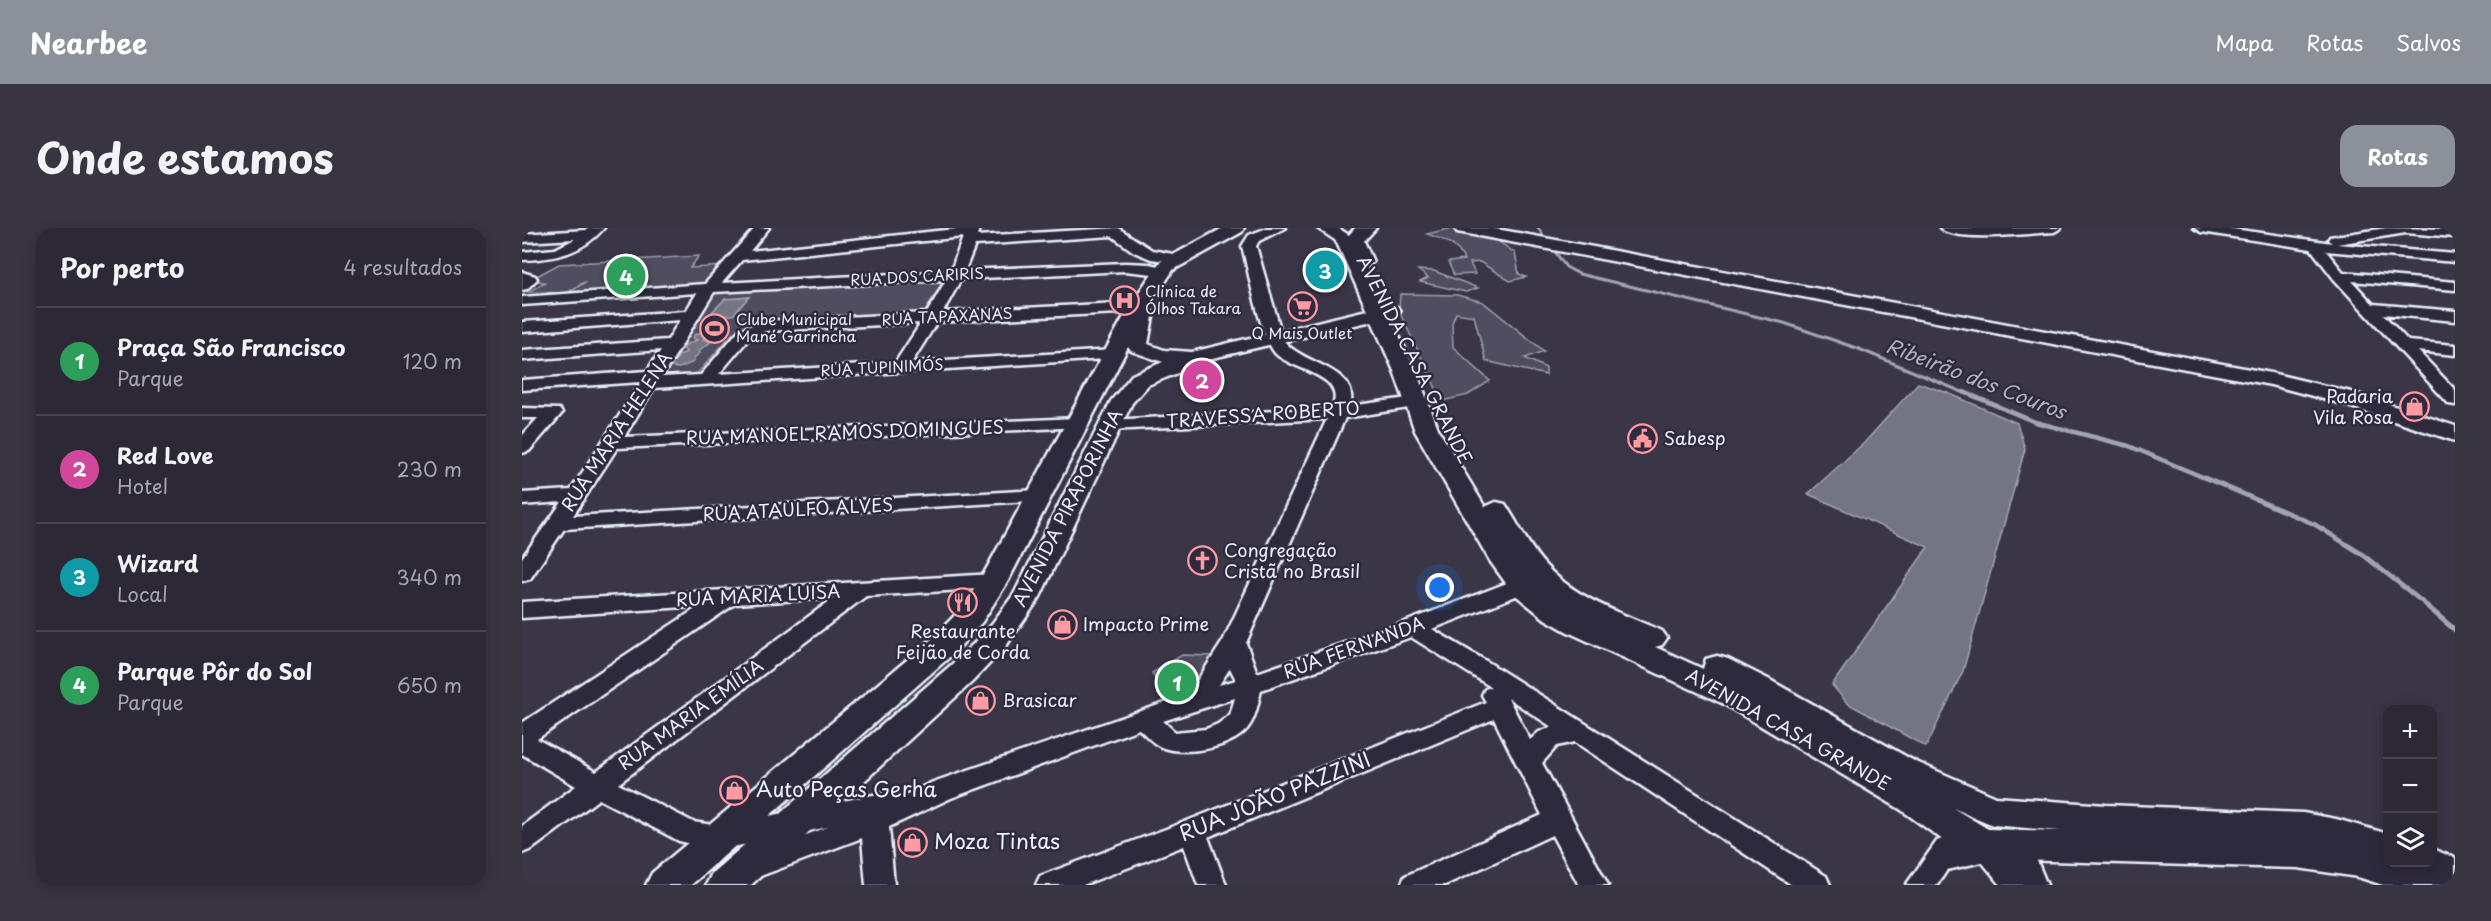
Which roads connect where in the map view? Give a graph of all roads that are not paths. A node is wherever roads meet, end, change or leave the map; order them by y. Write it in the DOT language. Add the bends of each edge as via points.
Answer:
graph roads {
  1 [pos="762,228"];
  2 [pos="1278,228"];
  3 [pos="1325,228"];
  4 [pos="1368,228"];
  5 [pos="1463,228"];
  6 [pos="1947,228"];
  7 [pos="2054,228"];
  8 [pos="2201,228"];
  9 [pos="2236,228"];
  10 [pos="2412,228"];
  11 [pos="1231,229"];
  12 [pos="2021,229"];
  13 [pos="2407,229"];
  14 [pos="1113,230"];
  15 [pos="593,231"];
  16 [pos="2455,233"];
  17 [pos="971,234"];
  18 [pos="2254,237"];
  19 [pos="522,238"];
  20 [pos="2336,240"];
  21 [pos="2315,246"];
  22 [pos="2352,250"];
  23 [pos="1145,252"];
  24 [pos="522,256"];
  25 [pos="737,256"];
  26 [pos="1179,257"];
  27 [pos="2455,258"];
  28 [pos="1125,267"];
  29 [pos="1162,271"];
  30 [pos="956,275"];
  31 [pos="522,276"];
  32 [pos="2339,276"];
  33 [pos="522,286"];
  34 [pos="2455,286"];
  35 [pos="709,289"];
  36 [pos="522,301"];
  37 [pos="1139,307"];
  38 [pos="2369,308"];
  39 [pos="1384,313"];
  40 [pos="691,315"];
  41 [pos="2455,316"];
  42 [pos="930,318"];
  43 [pos="522,327"];
  44 [pos="1275,339"];
  45 [pos="674,344"];
  46 [pos="2404,345"];
  47 [pos="2455,350"];
  48 [pos="1211,352"];
  49 [pos="522,355"];
  50 [pos="1114,355"];
  51 [pos="901,367"];
  52 [pos="706,379"];
  53 [pos="652,380"];
  54 [pos="522,385"];
  55 [pos="2453,396"];
  56 [pos="1415,402"];
  57 [pos="522,413"];
  58 [pos="1340,413"];
  59 [pos="1078,423"];
  60 [pos="1110,425"];
  61 [pos="2455,434"];
  62 [pos="612,443"];
  63 [pos="522,447"];
  64 [pos="578,495"];
  65 [pos="1039,496"];
  66 [pos="522,499"];
  67 [pos="557,523"];
  68 [pos="1046,558"];
  69 [pos="522,574"];
  70 [pos="994,581"];
  71 [pos="1532,582"];
  72 [pos="860,590"];
  73 [pos="729,598"];
  74 [pos="522,610"];
  75 [pos="1413,628"];
  76 [pos="1234,643"];
  77 [pos="1483,670"];
  78 [pos="1250,685"];
  79 [pos="1198,699"];
  80 [pos="1499,707"];
  81 [pos="1143,718"];
  82 [pos="1579,732"];
  83 [pos="522,736"];
  84 [pos="522,742"];
  85 [pos="1529,763"];
  86 [pos="596,785"];
  87 [pos="942,790"];
  88 [pos="1558,820"];
  89 [pos="875,821"];
  90 [pos="793,824"];
  91 [pos="1192,831"];
  92 [pos="1988,833"];
  93 [pos="718,838"];
  94 [pos="522,841"];
  95 [pos="2383,848"];
  96 [pos="2437,867"];
  97 [pos="2455,874"];
  98 [pos="733,878"];
  99 [pos="665,885"];
  100 [pos="880,885"];
  101 [pos="1050,885"];
  102 [pos="1212,885"];
  103 [pos="1415,885"];
  104 [pos="1594,885"];
  105 [pos="1816,885"];
  106 [pos="1920,885"];
  107 [pos="2018,885"];
  108 [pos="2033,885"];
  109 [pos="2432,885"];
  1 -- 25 [label="street, RUA MARIA HELENA"];
  2 -- 44 [label="street" via="1254,238 1249,246"];
  3 -- 39 [label="main road, AVENIDA CASA GRANDE" via="1344,240"];
  4 -- 39 [label="main road, AVENIDA CASA GRANDE" via="1355,241"];
  5 -- 61 [label="main road" via="2271,379 2347,398"];
  6 -- 12 [label="street" via="1977,233"];
  7 -- 12 [label="street"];
  8 -- 18 [label="street"];
  9 -- 18 [label="street"];
  10 -- 13 [label="street"];
  11 -- 26 [label="main road, AVENIDA PIRAPORINHA"];
  13 -- 16 [label="street"];
  13 -- 20 [label="street"];
  14 -- 17 [label="street"];
  14 -- 23 [label="street"];
  15 -- 19 [label="street"];
  15 -- 24 [label="street" via="572,249 558,254"];
  17 -- 25 [label="street"];
  17 -- 30 [label="street"];
  18 -- 21 [label="street"];
  20 -- 21 [label="street"];
  20 -- 22 [label="street"];
  21 -- 22 [label="street"];
  21 -- 32 [label="street"];
  22 -- 27 [label="street"];
  23 -- 26 [label="street" via="1163,258"];
  23 -- 28 [label="street, RUA DOS CARIRIS" via="1147,261"];
  25 -- 35 [label="street, RUA MARIA HELENA"];
  26 -- 29 [label="main road, AVENIDA PIRAPORINHA"];
  28 -- 29 [label="street, RUA DOS CARIRIS"];
  28 -- 30 [label="street, RUA DOS CARIRIS"];
  29 -- 37 [label="main road, AVENIDA PIRAPORINHA"];
  30 -- 35 [label="street, RUA DOS CARIRIS"];
  30 -- 42 [label="street"];
  31 -- 33 [label="street" via="530,279"];
  32 -- 34 [label="street"];
  32 -- 38 [label="street"];
  35 -- 36 [label="street, RUA DOS CARIRIS"];
  35 -- 40 [label="street, RUA MARIA HELENA"];
  37 -- 42 [label="street, RUA TAPAXANAS"];
  37 -- 48 [label="main road" via="1144,319 1137,338 1141,349 1166,356"];
  37 -- 50 [label="main road, AVENIDA PIRAPORINHA"];
  38 -- 41 [label="street"];
  38 -- 46 [label="street"];
  39 -- 44 [label="main road, AVENIDA PIRAPORINHA"];
  39 -- 56 [label="main road, AVENIDA CASA GRANDE"];
  39 -- 71 [label="main road, AVENIDA CASA GRANDE" via="1425,380 1448,434 1523,555"];
  40 -- 43 [label="street"];
  40 -- 45 [label="street, RUA MARIA HELENA"];
  42 -- 51 [label="street"];
  42 -- 52 [label="street, RUA TAPAXANAS" via="757,327 745,333"];
  44 -- 48 [label="main road, AVENIDA PIRAPORINHA"];
  44 -- 58 [label="street" via="1286,355 1337,380 1343,395"];
  45 -- 49 [label="street"];
  45 -- 53 [label="street, RUA MARIA HELENA"];
  46 -- 47 [label="street"];
  46 -- 55 [label="street"];
  48 -- 60 [label="main road, AVENIDA PIRAPORINHA" via="1140,380 1126,394"];
  50 -- 51 [label="street, RUA TUPINIMÓS"];
  50 -- 59 [label="main road, AVENIDA PIRAPORINHA"];
  51 -- 52 [label="street, RUA TUPINIMÓS"];
  52 -- 53 [label="street, RUA TUPINIMÓS"];
  53 -- 54 [label="street, RUA TUPINIMÓS"];
  53 -- 62 [label="street, RUA MARIA HELENA"];
  56 -- 58 [label="street, TRAVESSA ROBERTO"];
  56 -- 71 [label="main road, AVENIDA CASA GRANDE" via="1427,431 1504,561"];
  57 -- 63 [label="street" via="553,413"];
  58 -- 60 [label="street, TRAVESSA ROBERTO"];
  58 -- 76 [label="street"];
  59 -- 62 [label="street, RUA MANOEL RAMOS DOMINGUES"];
  59 -- 65 [label="main road, AVENIDA PIRAPORINHA"];
  60 -- 68 [label="main road, AVENIDA PIRAPORINHA"];
  62 -- 64 [label="street, RUA MARIA HELENA"];
  64 -- 66 [label="street"];
  64 -- 67 [label="street, RUA MARIA HELENA"];
  65 -- 67 [label="street, RUA ATAULFO ALVES"];
  65 -- 70 [label="main road, AVENIDA PIRAPORINHA"];
  67 -- 69 [label="street, RUA MARIA HELENA"];
  68 -- 70 [label="main road"];
  68 -- 90 [label="main road, AVENIDA PIRAPORINHA" via="1026,597 996,639"];
  70 -- 72 [label="street, RUA MARIA LUISA"];
  70 -- 93 [label="main road, AVENIDA PIRAPORINHA" via="972,615 943,646"];
  71 -- 75 [label="street, RUA FERNANDA"];
  71 -- 92 [label="main road, AVENIDA CASA GRANDE" via="1721,668 1902,770"];
  72 -- 73 [label="street, RUA MARIA LUISA"];
  72 -- 86 [label="street, RUA MARIA EMÍLIA"];
  73 -- 74 [label="street, RUA MARIA LUISA"];
  73 -- 83 [label="street"];
  75 -- 77 [label="street"];
  75 -- 78 [label="street, RUA FERNANDA"];
  76 -- 78 [label="street"];
  76 -- 79 [label="street"];
  77 -- 80 [label="street"];
  77 -- 82 [label="street"];
  78 -- 79 [label="street, RUA FERNANDA"];
  78 -- 81 [label="street" via="1241,719 1226,733 1178,742 1168,739"];
  79 -- 81 [label="street, RUA FERNANDA"];
  80 -- 85 [label="street"];
  80 -- 91 [label="street, RUA JOÃO PAZZINI"];
  81 -- 87 [label="street, RUA FERNANDA"];
  82 -- 85 [label="street" via="1552,735 1541,742"];
  82 -- 105 [label="street"];
  84 -- 86 [label="street"];
  85 -- 88 [label="street"];
  86 -- 93 [label="street" via="689,833"];
  86 -- 94 [label="street, RUA MARIA EMÍLIA"];
  87 -- 89 [label="street"];
  87 -- 90 [label="street"];
  88 -- 103 [label="street"];
  88 -- 104 [label="street"];
  89 -- 98 [label="street"];
  89 -- 100 [label="street"];
  90 -- 93 [label="street"];
  90 -- 98 [label="main road, AVENIDA PIRAPORINHA"];
  91 -- 101 [label="street, RUA JOÃO PAZZINI"];
  91 -- 102 [label="street"];
  92 -- 95 [label="main road, AVENIDA CASA GRANDE" via="2106,820 2303,828"];
  92 -- 106 [label="street" via="1974,853 1938,860"];
  92 -- 107 [label="street"];
  92 -- 108 [label="street"];
  92 -- 109 [label="main road, AVENIDA CASA GRANDE" via="2292,852 2358,861"];
  93 -- 99 [label="main road, AVENIDA PIRAPORINHA"];
  96 -- 97 [label="main road"];
}
